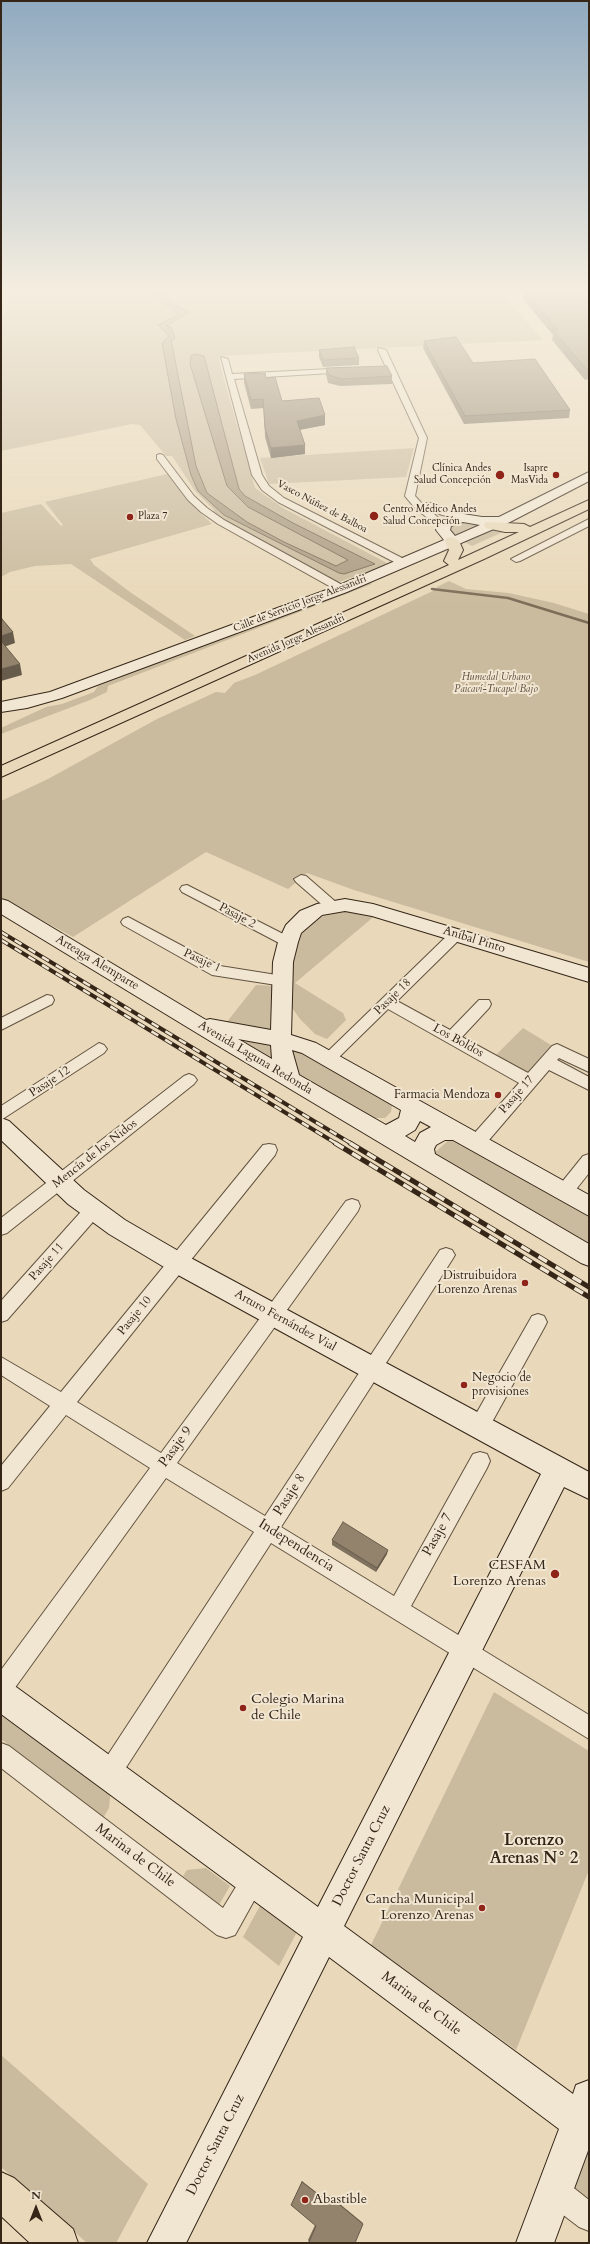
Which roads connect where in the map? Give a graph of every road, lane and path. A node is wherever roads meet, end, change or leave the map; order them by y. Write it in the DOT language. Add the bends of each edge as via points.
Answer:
graph roads {
  1 [pos="236,397"];
  2 [pos="402,397"];
  3 [pos="160,457"];
  4 [pos="589,476"];
  5 [pos="413,486"];
  6 [pos="589,496"];
  7 [pos="589,504"];
  8 [pos="468,518"];
  9 [pos="589,522"];
  10 [pos="486,523"];
  11 [pos="524,528"];
  12 [pos="446,537"];
  13 [pos="516,559"];
  14 [pos="451,561"];
  15 [pos="404,563"];
  16 [pos="342,589"];
  17 [pos="1,707"];
  18 [pos="1,763"];
  19 [pos="1,772"];
  20 [pos="301,879"];
  21 [pos="187,889"];
  22 [pos="1,905"];
  23 [pos="332,906"];
  24 [pos="128,922"];
  25 [pos="456,935"];
  26 [pos="288,942"];
  27 [pos="589,975"];
  28 [pos="283,988"];
  29 [pos="47,1000"];
  30 [pos="387,1002"];
  31 [pos="484,1004"];
  32 [pos="194,1022"];
  33 [pos="1,1025"];
  34 [pos="451,1038"];
  35 [pos="281,1039"];
  36 [pos="99,1050"];
  37 [pos="329,1058"];
  38 [pos="547,1062"];
  39 [pos="589,1066"];
  40 [pos="290,1078"];
  41 [pos="189,1080"];
  42 [pos="529,1081"];
  43 [pos="589,1084"];
  44 [pos="412,1105"];
  45 [pos="1,1114"];
  46 [pos="1,1127"];
  47 [pos="387,1136"];
  48 [pos="467,1136"];
  49 [pos="268,1150"];
  50 [pos="425,1158"];
  51 [pos="589,1161"];
  52 [pos="60,1182"];
  53 [pos="564,1192"];
  54 [pos="352,1206"];
  55 [pos="589,1206"];
  56 [pos="93,1210"];
  57 [pos="1,1228"];
  58 [pos="446,1255"];
  59 [pos="589,1256"];
  60 [pos="178,1263"];
  61 [pos="1,1314"];
  62 [pos="273,1315"];
  63 [pos="538,1322"];
  64 [pos="1,1365"];
  65 [pos="372,1369"];
  66 [pos="63,1405"];
  67 [pos="479,1427"];
  68 [pos="480,1460"];
  69 [pos="163,1465"];
  70 [pos="558,1470"];
  71 [pos="1,1481"];
  72 [pos="589,1486"];
  73 [pos="268,1528"];
  74 [pos="398,1609"];
  75 [pos="465,1652"];
  76 [pos="1,1688"];
  77 [pos="1,1695"];
  78 [pos="589,1728"];
  79 [pos="1,1754"];
  80 [pos="108,1775"];
  81 [pos="253,1880"];
  82 [pos="324,1932"];
  83 [pos="586,2116"];
  84 [pos="1,2191"];
  85 [pos="555,2191"];
  86 [pos="589,2217"];
  87 [pos="59,2243"];
  88 [pos="166,2243"];
  89 [pos="535,2243"];
  1 -- 15 [label="street, Vasco Núñez de Balboa" via="257,475 265,488 281,500"];
  2 -- 5 [label="street" via="423,438"];
  3 -- 16 [label="street" via="191,498 204,510"];
  4 -- 10 [label="street, Calle de Servicio Jorge Alessandri" via="505,519"];
  5 -- 8 [label="street" via="418,496 433,508"];
  5 -- 12 [label="street" via="410,493 413,502"];
  6 -- 11 [label="main road, Avenida Jorge Alessandri"];
  7 -- 19 [label="main road, Avenida Jorge Alessandri"];
  8 -- 10 [label="street"];
  8 -- 12 [label="street" via="454,520"];
  9 -- 13 [label="street"];
  10 -- 11 [label="main road" via="505,528"];
  10 -- 12 [label="street, Calle de Servicio Jorge Alessandri"];
  11 -- 14 [label="main road, Avenida Jorge Alessandri"];
  12 -- 14 [label="main road" via="455,554"];
  12 -- 15 [label="street, Calle de Servicio Jorge Alessandri"];
  14 -- 18 [label="main road, Avenida Jorge Alessandri"];
  15 -- 16 [label="street, Calle de Servicio Jorge Alessandri"];
  16 -- 17 [label="street, Calle de Servicio Jorge Alessandri" via="67,691 32,702"];
  20 -- 23 [label="street"];
  21 -- 26 [label="street, Pasaje 2"];
  22 -- 32 [label="street, Arteaga Alemparte"];
  23 -- 25 [label="street, Aníbal Pinto" via="358,906"];
  23 -- 26 [label="street" via="317,910 308,916 293,930"];
  24 -- 28 [label="street, Pasaje 1" via="217,971"];
  25 -- 27 [label="street, Aníbal Pinto"];
  25 -- 30 [label="street, Pasaje 18"];
  26 -- 28 [label="street" via="283,962"];
  28 -- 35 [label="street"];
  28 -- 37 [label="street" via="302,1032"];
  29 -- 33 [label="street"];
  30 -- 34 [label="street, Los Boldos"];
  30 -- 37 [label="street, Pasaje 18"];
  31 -- 34 [label="street"];
  32 -- 35 [label="street, Avenida Laguna Redonda"];
  32 -- 40 [label="street, Avenida Laguna Redonda"];
  34 -- 42 [label="street, Los Boldos"];
  35 -- 37 [label="street, Avenida Laguna Redonda"];
  35 -- 40 [label="street" via="282,1056"];
  36 -- 45 [label="street, Pasaje 12"];
  37 -- 44 [label="street, Avenida Laguna Redonda"];
  38 -- 39 [label="street, Pasaje 17" via="557,1050"];
  38 -- 42 [label="street, Pasaje 17"];
  38 -- 43 [label="street"];
  40 -- 47 [label="street, Avenida Laguna Redonda"];
  41 -- 52 [label="street, Mencía de los Nidos"];
  42 -- 48 [label="street, Pasaje 17"];
  44 -- 47 [label="street" via="412,1115 407,1124"];
  44 -- 48 [label="street, Avenida Laguna Redonda"];
  46 -- 52 [label="street, Arturo Fernández Vial"];
  47 -- 50 [label="street, Avenida Laguna Redonda"];
  48 -- 50 [label="street" via="442,1132 428,1138 423,1149"];
  48 -- 53 [label="street, Avenida Laguna Redonda"];
  49 -- 60 [label="street, Pasaje 10"];
  50 -- 59 [label="street, Avenida Laguna Redonda"];
  51 -- 53 [label="street"];
  52 -- 56 [label="street, Arturo Fernández Vial"];
  52 -- 57 [label="street, Mencía de los Nidos"];
  53 -- 55 [label="street, Avenida Laguna Redonda"];
  54 -- 62 [label="street, Pasaje 9"];
  56 -- 60 [label="street, Arturo Fernández Vial"];
  56 -- 61 [label="street, Pasaje 11"];
  58 -- 65 [label="street, Pasaje 8"];
  60 -- 62 [label="street, Arturo Fernández Vial"];
  60 -- 66 [label="street, Pasaje 10"];
  62 -- 65 [label="street, Arturo Fernández Vial"];
  62 -- 69 [label="street, Pasaje 9"];
  63 -- 67 [label="street"];
  64 -- 66 [label="street, Independencia"];
  65 -- 67 [label="street, Arturo Fernández Vial"];
  65 -- 73 [label="street, Pasaje 8"];
  66 -- 69 [label="street, Independencia"];
  66 -- 71 [label="street, Pasaje 10"];
  67 -- 70 [label="street, Arturo Fernández Vial"];
  68 -- 74 [label="street, Pasaje 7"];
  69 -- 73 [label="street, Independencia"];
  69 -- 76 [label="street, Pasaje 9"];
  70 -- 72 [label="street, Arturo Fernández Vial"];
  70 -- 75 [label="street, Doctor Santa Cruz"];
  73 -- 74 [label="street, Independencia"];
  73 -- 80 [label="street, Pasaje 8"];
  74 -- 75 [label="street, Independencia"];
  75 -- 78 [label="street, Independencia"];
  75 -- 82 [label="street, Doctor Santa Cruz"];
  77 -- 80 [label="street, Marina de Chile"];
  79 -- 81 [label="street, Marina de Chile" via="226,1926"];
  80 -- 81 [label="street, Marina de Chile"];
  81 -- 82 [label="street, Marina de Chile"];
  82 -- 83 [label="street, Marina de Chile"];
  82 -- 88 [label="street, Doctor Santa Cruz"];
  83 -- 85 [label="street"];
  84 -- 87 [label="main road"];
  85 -- 86 [label="street"];
  85 -- 89 [label="street"];
}
